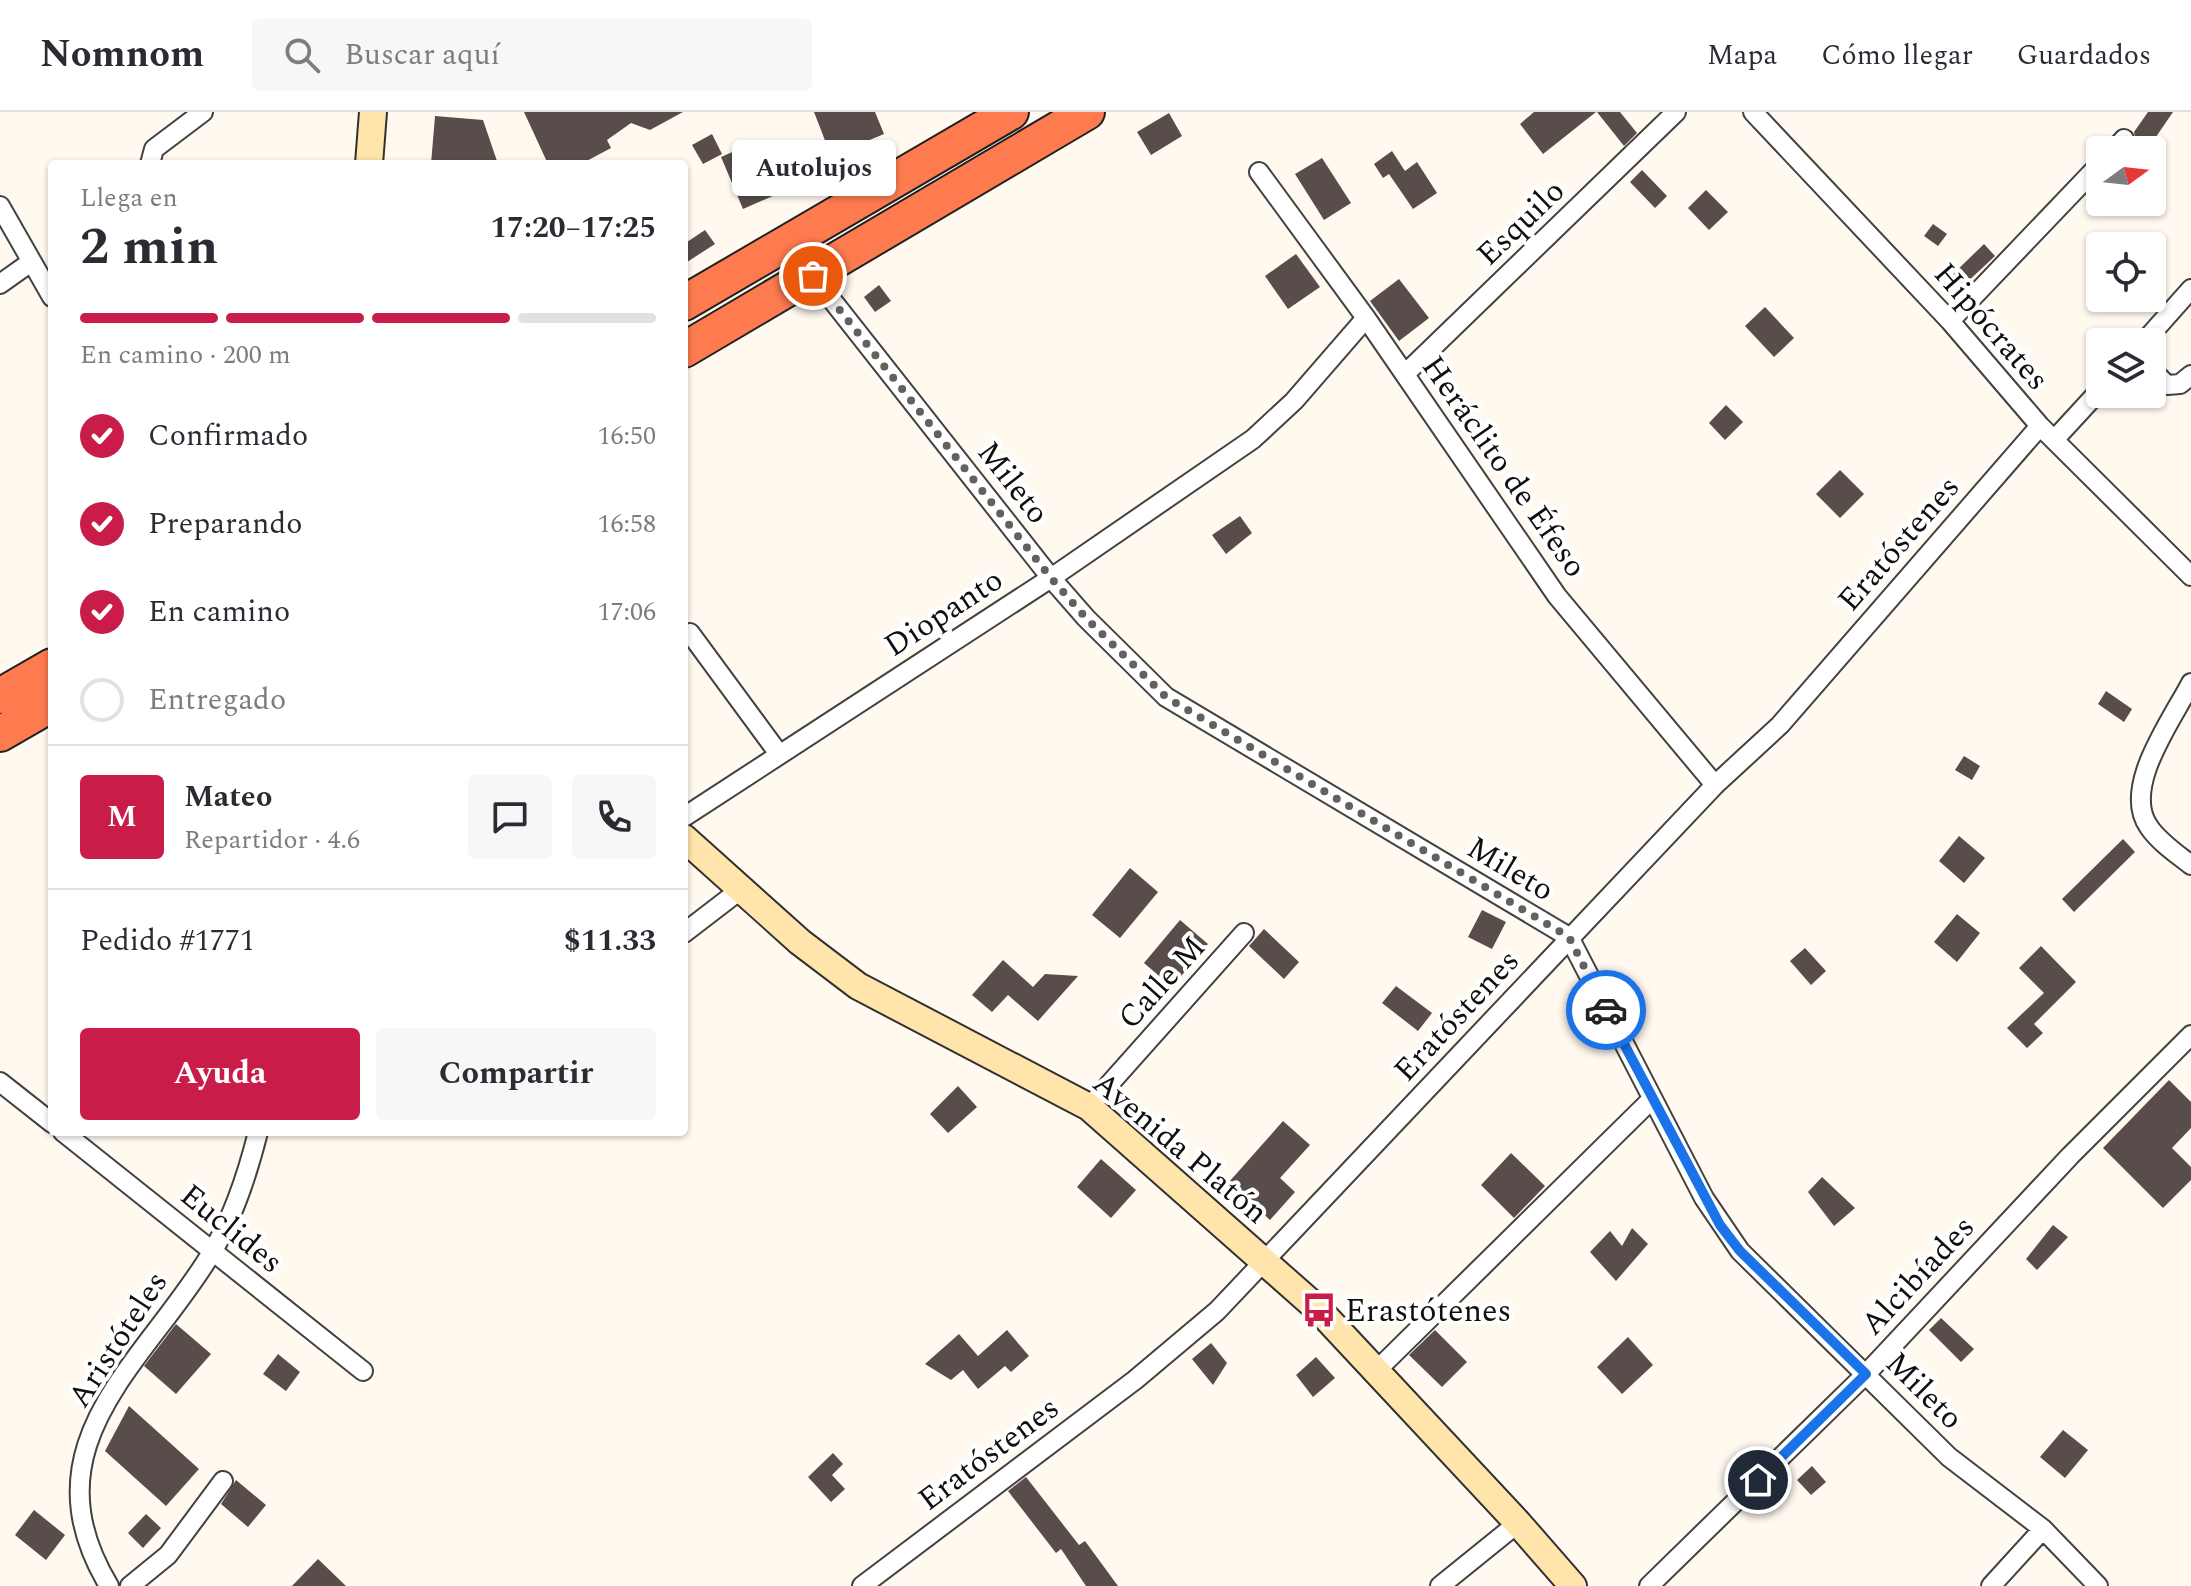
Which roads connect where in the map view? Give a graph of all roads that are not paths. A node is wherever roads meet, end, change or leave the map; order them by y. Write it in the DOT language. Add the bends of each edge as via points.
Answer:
graph roads {
  1 [pos="203,112"];
  2 [pos="373,112"];
  3 [pos="1011,112"];
  4 [pos="1087,112"];
  5 [pos="1676,112"];
  6 [pos="1753,112"];
  7 [pos="151,160"];
  8 [pos="369,160"];
  9 [pos="1259,172"];
  10 [pos="2086,179"];
  11 [pos="0,206"];
  12 [pos="31,262"];
  13 [pos="813,276"];
  14 [pos="0,284"];
  15 [pos="2191,289"];
  16 [pos="48,290"];
  17 [pos="688,301"];
  18 [pos="1366,318"];
  19 [pos="1950,321"];
  20 [pos="2156,328"];
  21 [pos="688,348"];
  22 [pos="1405,374"];
  23 [pos="2191,375"];
  24 [pos="2166,384"];
  25 [pos="2086,405"];
  26 [pos="2040,426"];
  27 [pos="2054,440"];
  28 [pos="2191,576"];
  29 [pos="1051,578"];
  30 [pos="690,633"];
  31 [pos="48,668"];
  32 [pos="2191,683"];
  33 [pos="0,696"];
  34 [pos="48,706"];
  35 [pos="0,734"];
  36 [pos="779,754"];
  37 [pos="1715,785"];
  38 [pos="688,814"];
  39 [pos="688,842"];
  40 [pos="2191,865"];
  41 [pos="740,890"];
  42 [pos="688,930"];
  43 [pos="1244,933"];
  44 [pos="1569,937"];
  45 [pos="2191,1035"];
  46 [pos="0,1082"];
  47 [pos="1652,1099"];
  48 [pos="1089,1107"];
  49 [pos="48,1120"];
  50 [pos="68,1136"];
  51 [pos="257,1136"];
  52 [pos="213,1251"];
  53 [pos="1266,1262"];
  54 [pos="363,1371"];
  55 [pos="1376,1371"];
  56 [pos="1866,1374"];
  57 [pos="223,1481"];
  58 [pos="1518,1523"];
  59 [pos="2043,1529"];
  60 [pos="109,1586"];
  61 [pos="130,1586"];
  62 [pos="862,1586"];
  63 [pos="1440,1586"];
  64 [pos="1573,1586"];
  65 [pos="1649,1586"];
  66 [pos="1991,1586"];
  67 [pos="2098,1586"];
  1 -- 7 [label="street" via="154,149"];
  2 -- 8 [label="street"];
  3 -- 17 [label="highway"];
  4 -- 13 [label="highway"];
  5 -- 22 [label="street, Esquilo"];
  6 -- 19 [label="street, Hipócrates"];
  9 -- 18 [label="street, Heráclito de Éfeso"];
  10 -- 19 [label="street"];
  11 -- 12 [label="street"];
  12 -- 14 [label="street"];
  12 -- 16 [label="street"];
  13 -- 21 [label="highway"];
  13 -- 29 [label="street, Mileto"];
  15 -- 20 [label="street"];
  18 -- 22 [label="street, Heráclito de Éfeso"];
  18 -- 29 [label="street, Diopanto" via="1294,401 1253,439"];
  19 -- 26 [label="street, Hipócrates"];
  22 -- 37 [label="street, Heráclito de Éfeso" via="1557,596"];
  23 -- 24 [label="street" via="2180,384"];
  25 -- 27 [label="street"];
  26 -- 27 [label="street, Hipócrates"];
  26 -- 37 [label="street, Eratóstenes" via="1780,725"];
  27 -- 28 [label="street, Hipócrates"];
  29 -- 36 [label="street, Diopanto"];
  29 -- 44 [label="street, Mileto" via="1166,697"];
  30 -- 36 [label="street"];
  31 -- 33 [label="highway"];
  32 -- 40 [label="street" via="2139,791 2148,827"];
  34 -- 35 [label="highway"];
  36 -- 38 [label="street, Diopanto"];
  37 -- 44 [label="street, Eratóstenes"];
  39 -- 41 [label="street, Avenida Platón"];
  41 -- 42 [label="street"];
  41 -- 48 [label="street, Avenida Platón" via="858,986"];
  43 -- 48 [label="street, Calle M"];
  44 -- 47 [label="street, Mileto"];
  44 -- 53 [label="street, Eratóstenes"];
  45 -- 56 [label="street, Alcibíades"];
  46 -- 49 [label="street"];
  47 -- 55 [label="street"];
  47 -- 56 [label="street, Mileto" via="1704,1198 1740,1251"];
  48 -- 53 [label="street, Avenida Platón"];
  50 -- 52 [label="street, Euclides"];
  51 -- 52 [label="street, Aristóteles"];
  52 -- 54 [label="street, Euclides"];
  52 -- 60 [label="street, Aristóteles" via="100,1408 83,1455 82,1505 91,1556"];
  53 -- 55 [label="street, Avenida Platón"];
  53 -- 62 [label="street, Eratóstenes" via="1135,1380"];
  55 -- 58 [label="street, Avenida Platón"];
  56 -- 59 [label="street, Mileto" via="1949,1457"];
  56 -- 65 [label="street, Alcibíades"];
  57 -- 61 [label="street" via="168,1555"];
  58 -- 63 [label="street"];
  58 -- 64 [label="street, Avenida Platón"];
  59 -- 66 [label="street"];
  59 -- 67 [label="street, Mileto"];
}
